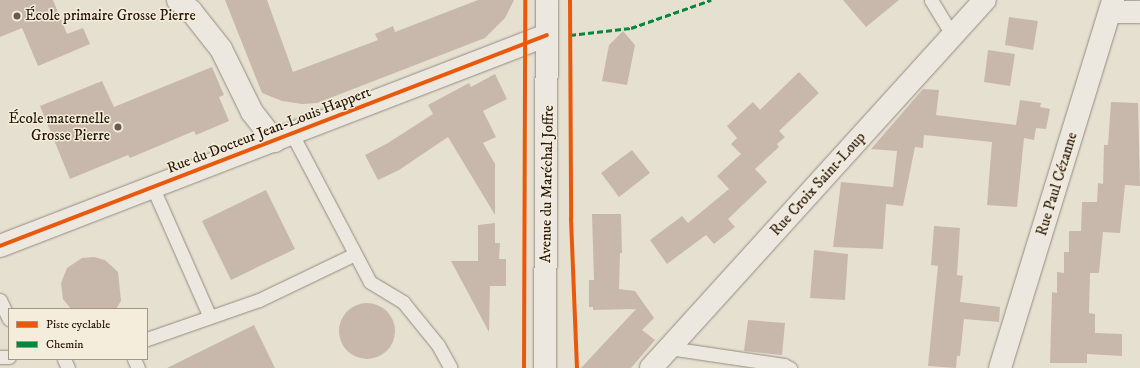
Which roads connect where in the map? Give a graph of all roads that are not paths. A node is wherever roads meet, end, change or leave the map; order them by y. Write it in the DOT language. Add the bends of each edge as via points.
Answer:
graph roads {
  1 [pos="178,0"];
  2 [pos="547,0"];
  3 [pos="931,0"];
  4 [pos="986,0"];
  5 [pos="1111,6"];
  6 [pos="1140,12"];
  7 [pos="547,35"];
  8 [pos="952,36"];
  9 [pos="283,137"];
  10 [pos="153,188"];
  11 [pos="0,246"];
  12 [pos="355,254"];
  13 [pos="0,300"];
  14 [pos="8,317"];
  15 [pos="210,317"];
  16 [pos="148,339"];
  17 [pos="669,348"];
  18 [pos="451,368"];
  19 [pos="545,368"];
  20 [pos="651,368"];
  21 [pos="790,368"];
  22 [pos="1000,368"];
  1 -- 9 [label="street" via="191,11 221,49 252,112"];
  2 -- 7 [label="street, Avenue du Maréchal Joffre"];
  3 -- 8 [label="lane"];
  4 -- 8 [label="street, Rue Croix Saint-Loup"];
  5 -- 6 [label="street"];
  5 -- 22 [label="street, Rue Paul Cézanne"];
  7 -- 9 [label="street, Rue du Docteur Jean-Louis Happert"];
  7 -- 19 [label="street, Avenue du Maréchal Joffre"];
  8 -- 17 [label="street, Rue Croix Saint-Loup"];
  9 -- 10 [label="street, Rue du Docteur Jean-Louis Happert"];
  9 -- 12 [label="lane"];
  10 -- 11 [label="street, Rue du Docteur Jean-Louis Happert"];
  10 -- 15 [label="lane"];
  12 -- 15 [label="lane" via="259,300"];
  12 -- 18 [label="lane" via="370,282 403,302 438,345"];
  13 -- 14 [label="lane"];
  15 -- 16 [label="lane"];
  17 -- 20 [label="street, Rue Croix Saint-Loup"];
  17 -- 21 [label="lane"];
}
